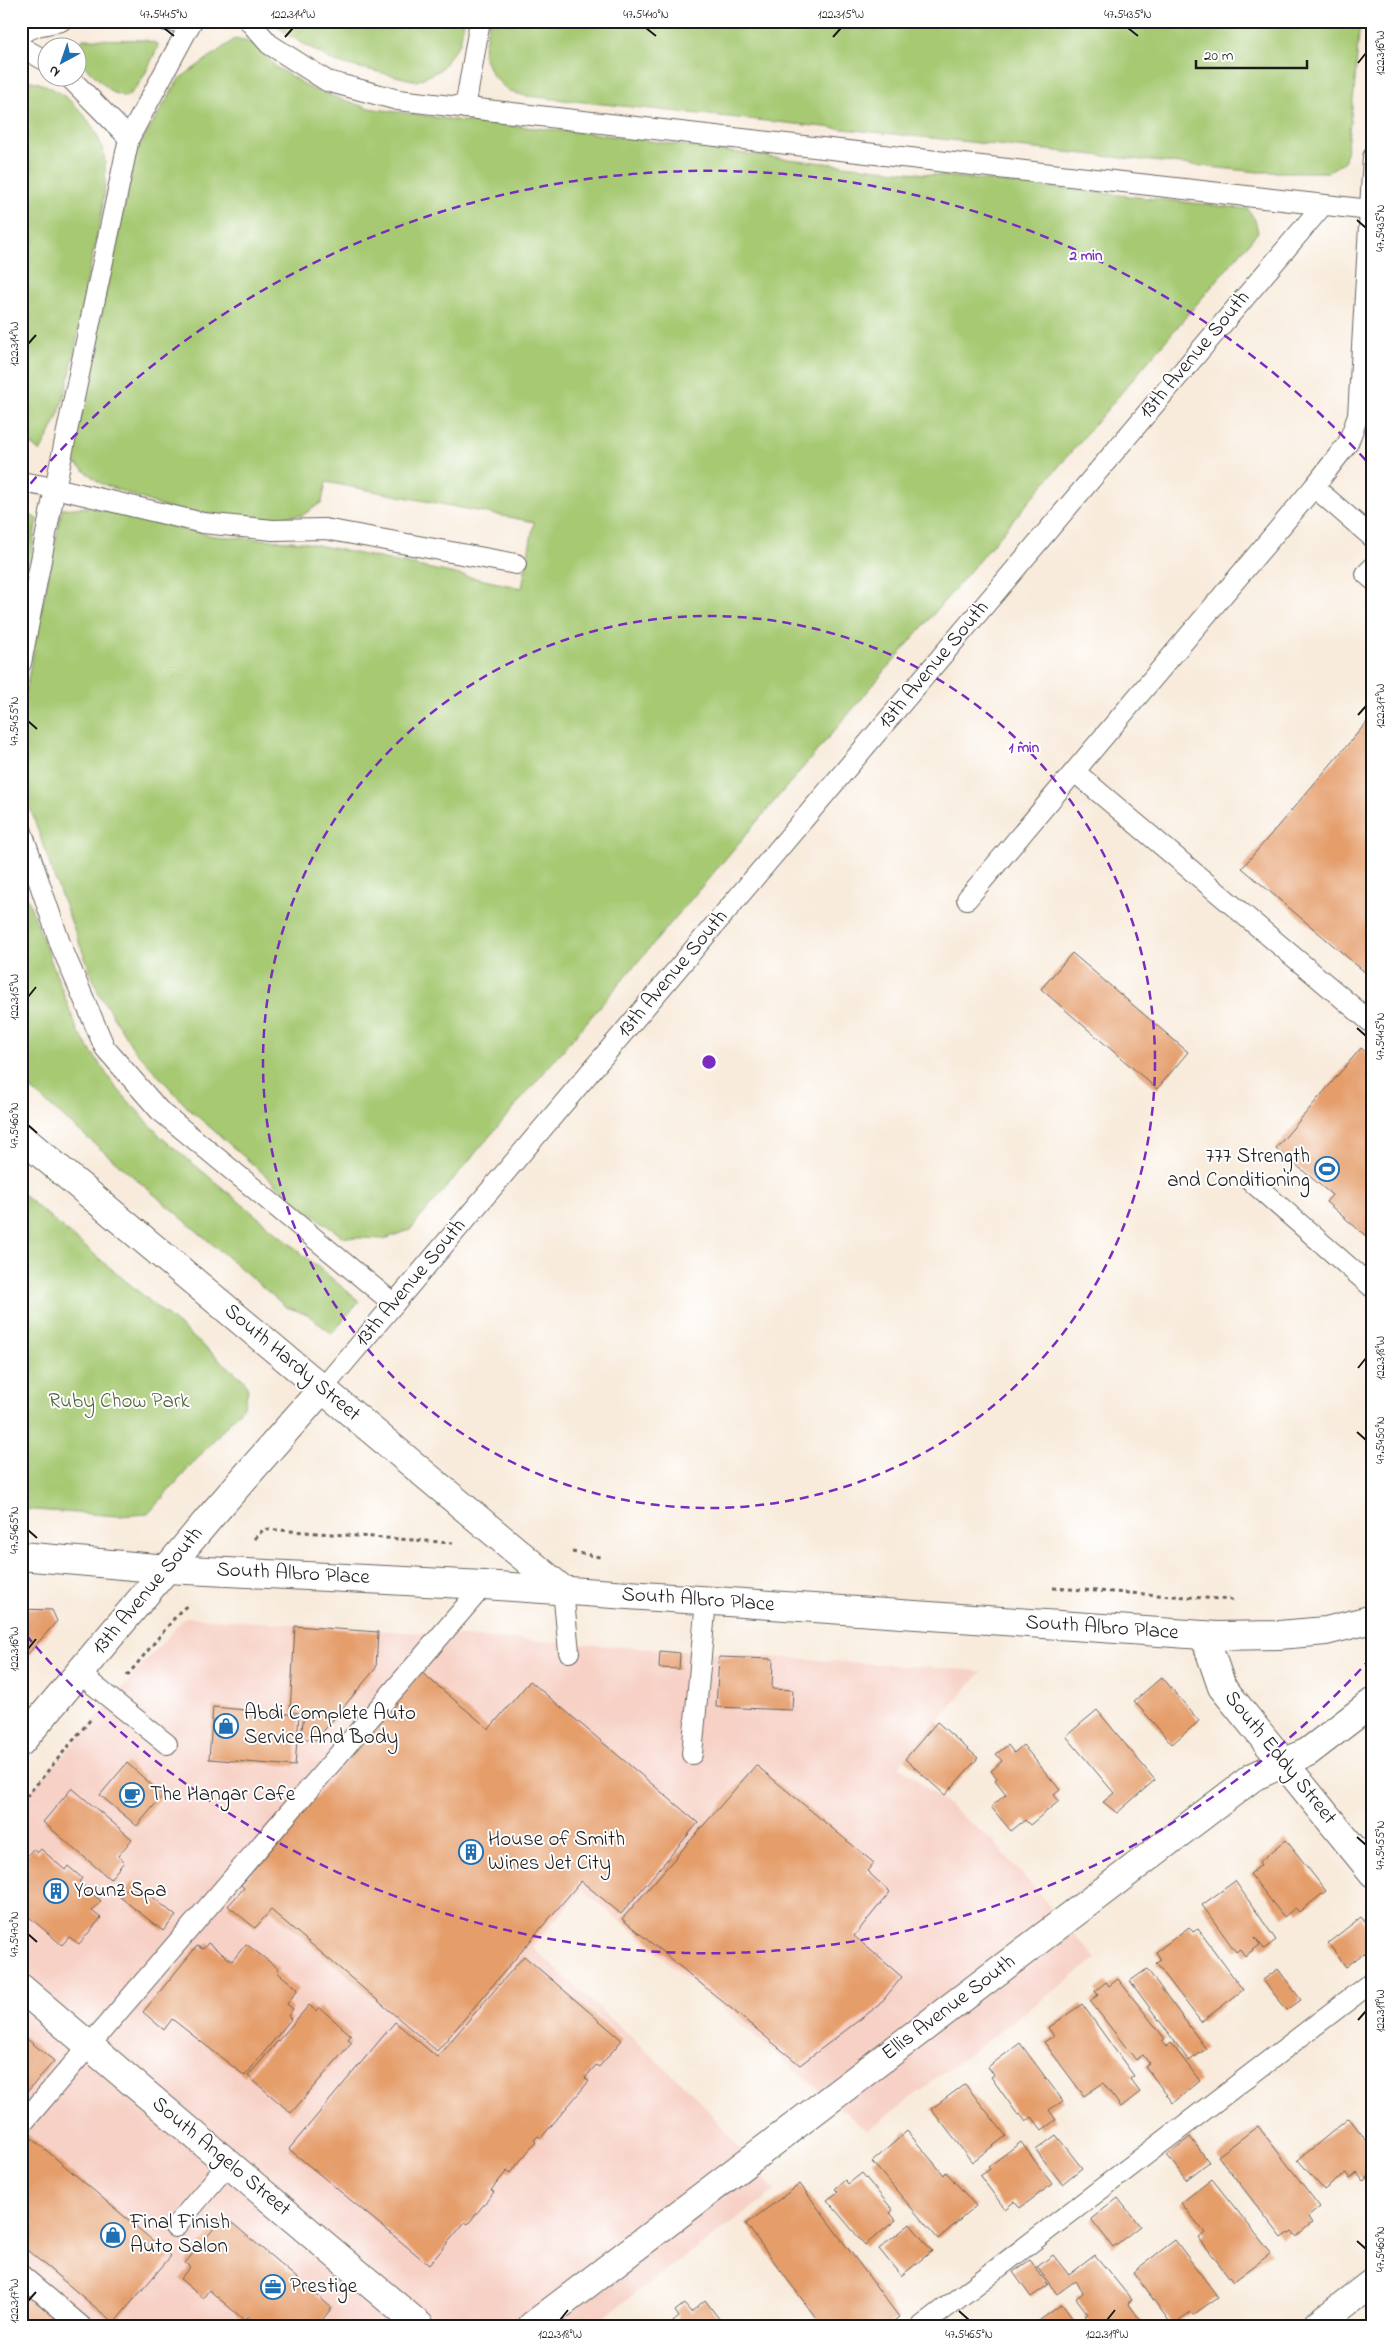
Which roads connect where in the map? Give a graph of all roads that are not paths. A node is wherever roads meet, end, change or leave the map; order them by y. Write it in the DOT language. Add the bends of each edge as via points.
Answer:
graph roads {
  1 [pos="61,21"];
  2 [pos="168,21"];
  3 [pos="249,21"];
  4 [pos="480,21"];
  5 [pos="192,22"];
  6 [pos="21,33"];
  7 [pos="21,47"];
  8 [pos="38,56"];
  9 [pos="80,88"];
  10 [pos="465,108"];
  11 [pos="129,138"];
  12 [pos="1373,157"];
  13 [pos="1323,205"];
  14 [pos="1370,210"];
  15 [pos="21,482"];
  16 [pos="1314,487"];
  17 [pos="55,488"];
  18 [pos="1373,538"];
  19 [pos="516,564"];
  20 [pos="1373,567"];
  21 [pos="1373,580"];
  22 [pos="21,663"];
  23 [pos="1075,772"];
  24 [pos="21,829"];
  25 [pos="967,899"];
  26 [pos="1373,1024"];
  27 [pos="21,1137"];
  28 [pos="1252,1182"];
  29 [pos="1373,1288"];
  30 [pos="394,1304"];
  31 [pos="323,1388"];
  32 [pos="21,1556"];
  33 [pos="167,1568"];
  34 [pos="484,1585"];
  35 [pos="563,1590"];
  36 [pos="706,1601"];
  37 [pos="1373,1619"];
  38 [pos="1204,1635"];
  39 [pos="569,1652"];
  40 [pos="80,1674"];
  41 [pos="1373,1702"];
  42 [pos="21,1742"];
  43 [pos="167,1744"];
  44 [pos="692,1754"];
  45 [pos="1284,1763"];
  46 [pos="1373,1873"];
  47 [pos="1373,1981"];
  48 [pos="21,1988"];
  49 [pos="90,2046"];
  50 [pos="21,2125"];
  51 [pos="228,2164"];
  52 [pos="175,2227"];
  53 [pos="21,2275"];
  54 [pos="1373,2282"];
  55 [pos="81,2326"];
  56 [pos="420,2326"];
  57 [pos="532,2326"];
  58 [pos="922,2326"];
  59 [pos="1316,2326"];
  1 -- 6 [label="lane"];
  2 -- 5 [label="lane"];
  3 -- 10 [label="lane" via="269,44 327,81 398,100"];
  4 -- 10 [label="lane"];
  5 -- 11 [label="lane"];
  7 -- 8 [label="lane"];
  9 -- 11 [label="lane"];
  10 -- 13 [label="lane"];
  11 -- 17 [label="lane"];
  12 -- 14 [label="lane"];
  13 -- 14 [label="lane"];
  13 -- 30 [label="lane, 13th Avenue South"];
  14 -- 16 [label="lane" via="1358,416 1348,443"];
  15 -- 17 [label="lane"];
  16 -- 18 [label="lane"];
  16 -- 23 [label="lane"];
  17 -- 19 [label="lane" via="203,523 272,530 325,529"];
  17 -- 22 [label="lane"];
  20 -- 21 [label="lane" via="1366,574"];
  23 -- 25 [label="lane"];
  23 -- 26 [label="lane"];
  24 -- 30 [label="lane" via="61,946 106,1048 159,1110"];
  27 -- 31 [label="street, South Hardy Street"];
  28 -- 29 [label="lane"];
  30 -- 31 [label="lane, 13th Avenue South"];
  31 -- 33 [label="street, 13th Avenue South"];
  31 -- 35 [label="street, South Hardy Street"];
  32 -- 33 [label="street, South Albro Place"];
  33 -- 34 [label="street, South Albro Place"];
  33 -- 40 [label="street, 13th Avenue South"];
  34 -- 35 [label="street, South Albro Place"];
  34 -- 49 [label="lane"];
  35 -- 36 [label="street, South Albro Place"];
  35 -- 39 [label="lane"];
  36 -- 38 [label="street, South Albro Place"];
  36 -- 44 [label="lane"];
  37 -- 38 [label="street, South Albro Place" via="1326,1630 1279,1635"];
  38 -- 45 [label="street, South Eddy Street" via="1222,1687"];
  40 -- 42 [label="street, 13th Avenue South"];
  40 -- 43 [label="lane"];
  41 -- 45 [label="street, Ellis Avenue South" via="1308,1752"];
  45 -- 46 [label="street, South Eddy Street"];
  45 -- 57 [label="street, Ellis Avenue South" via="1253,1777"];
  47 -- 58 [label="lane"];
  48 -- 49 [label="street, South Angelo Street"];
  49 -- 50 [label="lane"];
  49 -- 51 [label="street, South Angelo Street"];
  51 -- 52 [label="lane"];
  51 -- 56 [label="street, South Angelo Street"];
  53 -- 55 [label="lane"];
  54 -- 59 [label="street"];
}
